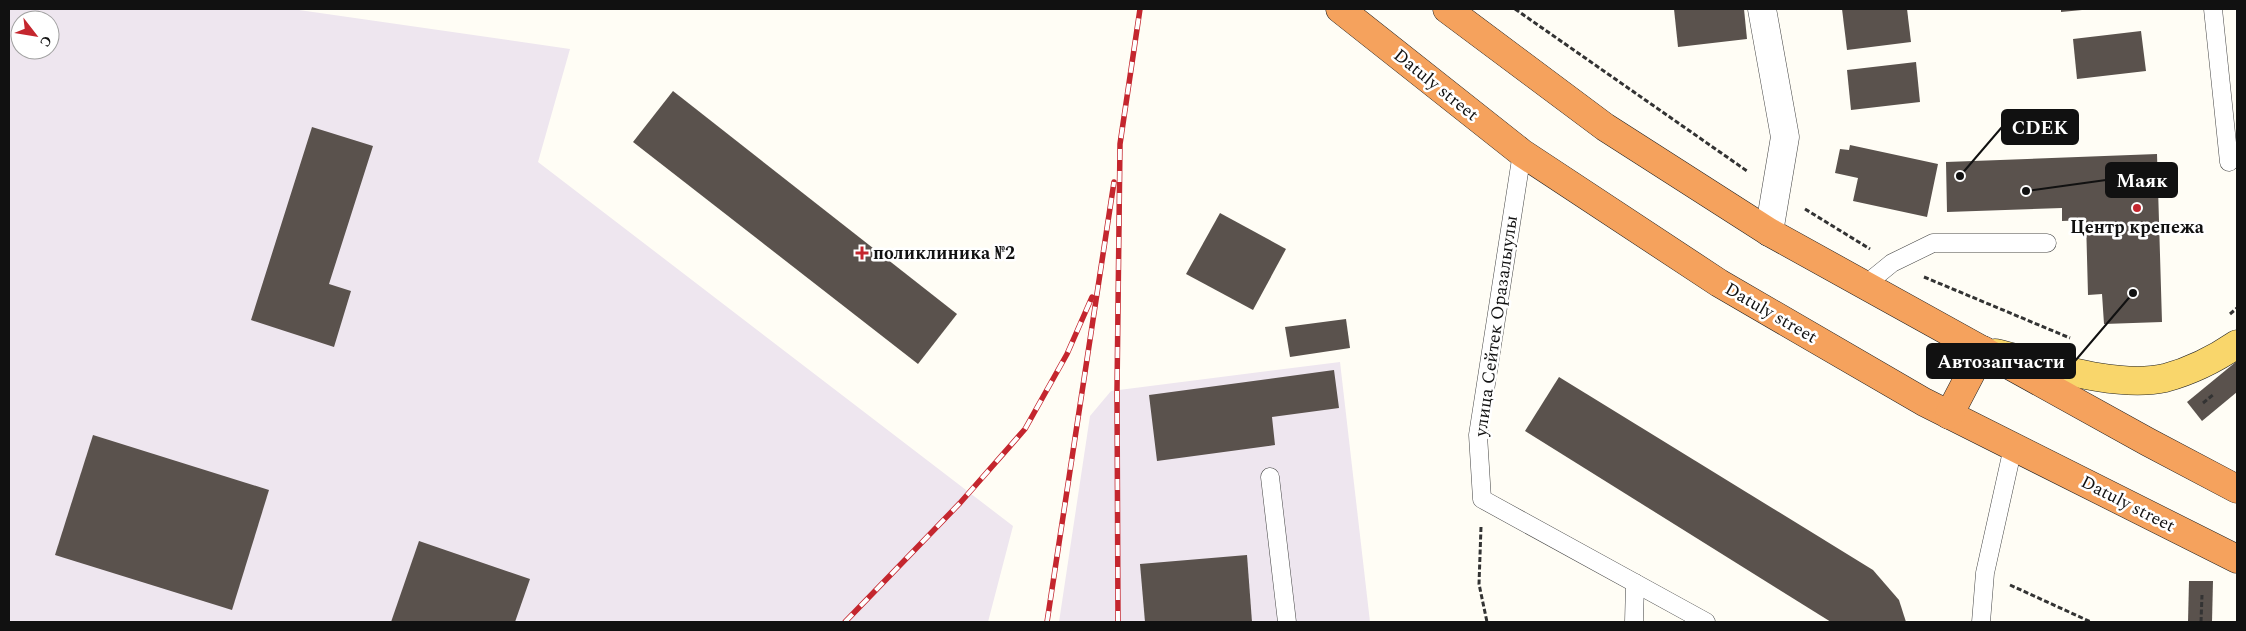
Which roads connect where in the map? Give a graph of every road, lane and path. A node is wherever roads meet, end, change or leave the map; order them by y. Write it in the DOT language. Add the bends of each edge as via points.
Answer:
graph roads {
  1 [pos="1340,9"];
  2 [pos="1446,9"];
  3 [pos="1515,9"];
  4 [pos="1762,9"];
  5 [pos="2213,9"];
  6 [pos="1522,153"];
  7 [pos="2229,162"];
  8 [pos="1776,191"];
  9 [pos="1769,232"];
  10 [pos="2048,243"];
  11 [pos="1892,263"];
  12 [pos="1865,285"];
  13 [pos="2237,308"];
  14 [pos="2223,319"];
  15 [pos="2078,341"];
  16 [pos="2237,344"];
  17 [pos="1983,350"];
  18 [pos="1949,415"];
  19 [pos="2013,447"];
  20 [pos="1270,477"];
  21 [pos="2237,488"];
  22 [pos="1482,499"];
  23 [pos="2237,560"];
  24 [pos="1985,573"];
  25 [pos="1635,583"];
  26 [pos="2202,595"];
  27 [pos="1286,622"];
  28 [pos="1487,622"];
  29 [pos="1634,622"];
  30 [pos="1706,622"];
  31 [pos="1981,622"];
  32 [pos="2091,622"];
  33 [pos="2201,622"];
  1 -- 6 [label="highway, Datuly street"];
  2 -- 9 [label="highway" via="1606,127"];
  3 -- 8 [label="path"];
  4 -- 8 [label="street" via="1785,136"];
  5 -- 7 [label="lane"];
  6 -- 18 [label="highway, Datuly street" via="1719,283"];
  6 -- 22 [label="lane, улица Сейтек Оразалыулы" via="1478,435"];
  8 -- 9 [label="street"];
  8 -- 11 [label="path"];
  9 -- 12 [label="highway"];
  10 -- 11 [label="lane" via="1933,243"];
  11 -- 12 [label="lane"];
  11 -- 15 [label="path"];
  12 -- 17 [label="highway"];
  13 -- 14 [label="path"];
  16 -- 17 [label="main road" via="2216,358 2186,371 2136,381 2097,376"];
  17 -- 18 [label="highway"];
  17 -- 21 [label="highway"];
  18 -- 19 [label="highway, Datuly street"];
  19 -- 23 [label="highway, Datuly street"];
  19 -- 24 [label="lane"];
  20 -- 27 [label="lane"];
  22 -- 25 [label="lane"];
  22 -- 28 [label="path" via="1479,584"];
  24 -- 31 [label="lane"];
  24 -- 32 [label="path"];
  25 -- 29 [label="lane"];
  25 -- 30 [label="lane"];
  26 -- 33 [label="path"];
}
